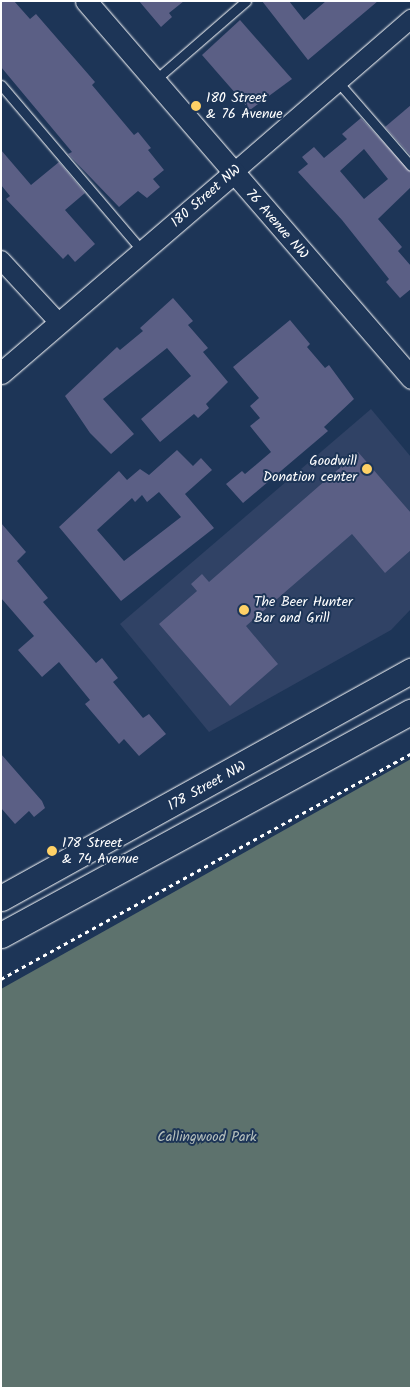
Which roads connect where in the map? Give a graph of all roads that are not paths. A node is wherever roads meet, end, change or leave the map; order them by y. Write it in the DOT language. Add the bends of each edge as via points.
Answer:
graph roads {
  1 [pos="86,1"];
  2 [pos="246,1"];
  3 [pos="411,19"];
  4 [pos="154,81"];
  5 [pos="338,82"];
  6 [pos="1,85"];
  7 [pos="411,166"];
  8 [pos="232,174"];
  9 [pos="143,252"];
  10 [pos="1,260"];
  11 [pos="60,324"];
  12 [pos="1,373"];
  13 [pos="411,378"];
  14 [pos="411,671"];
  15 [pos="411,711"];
  16 [pos="1,898"];
  17 [pos="1,935"];
  1 -- 4 [label="street, 76 Avenue NW"];
  2 -- 4 [label="lane"];
  3 -- 5 [label="street, 180 Street NW"];
  4 -- 8 [label="street, 76 Avenue NW"];
  5 -- 7 [label="lane"];
  5 -- 8 [label="street, 180 Street NW"];
  6 -- 9 [label="lane"];
  8 -- 9 [label="street, 180 Street NW"];
  8 -- 13 [label="street, 76 Avenue NW"];
  9 -- 11 [label="street, 180 Street NW"];
  10 -- 11 [label="street"];
  11 -- 12 [label="street, 180 Street NW"];
  14 -- 16 [label="main road, 178 Street NW"];
  15 -- 17 [label="main road"];
}
